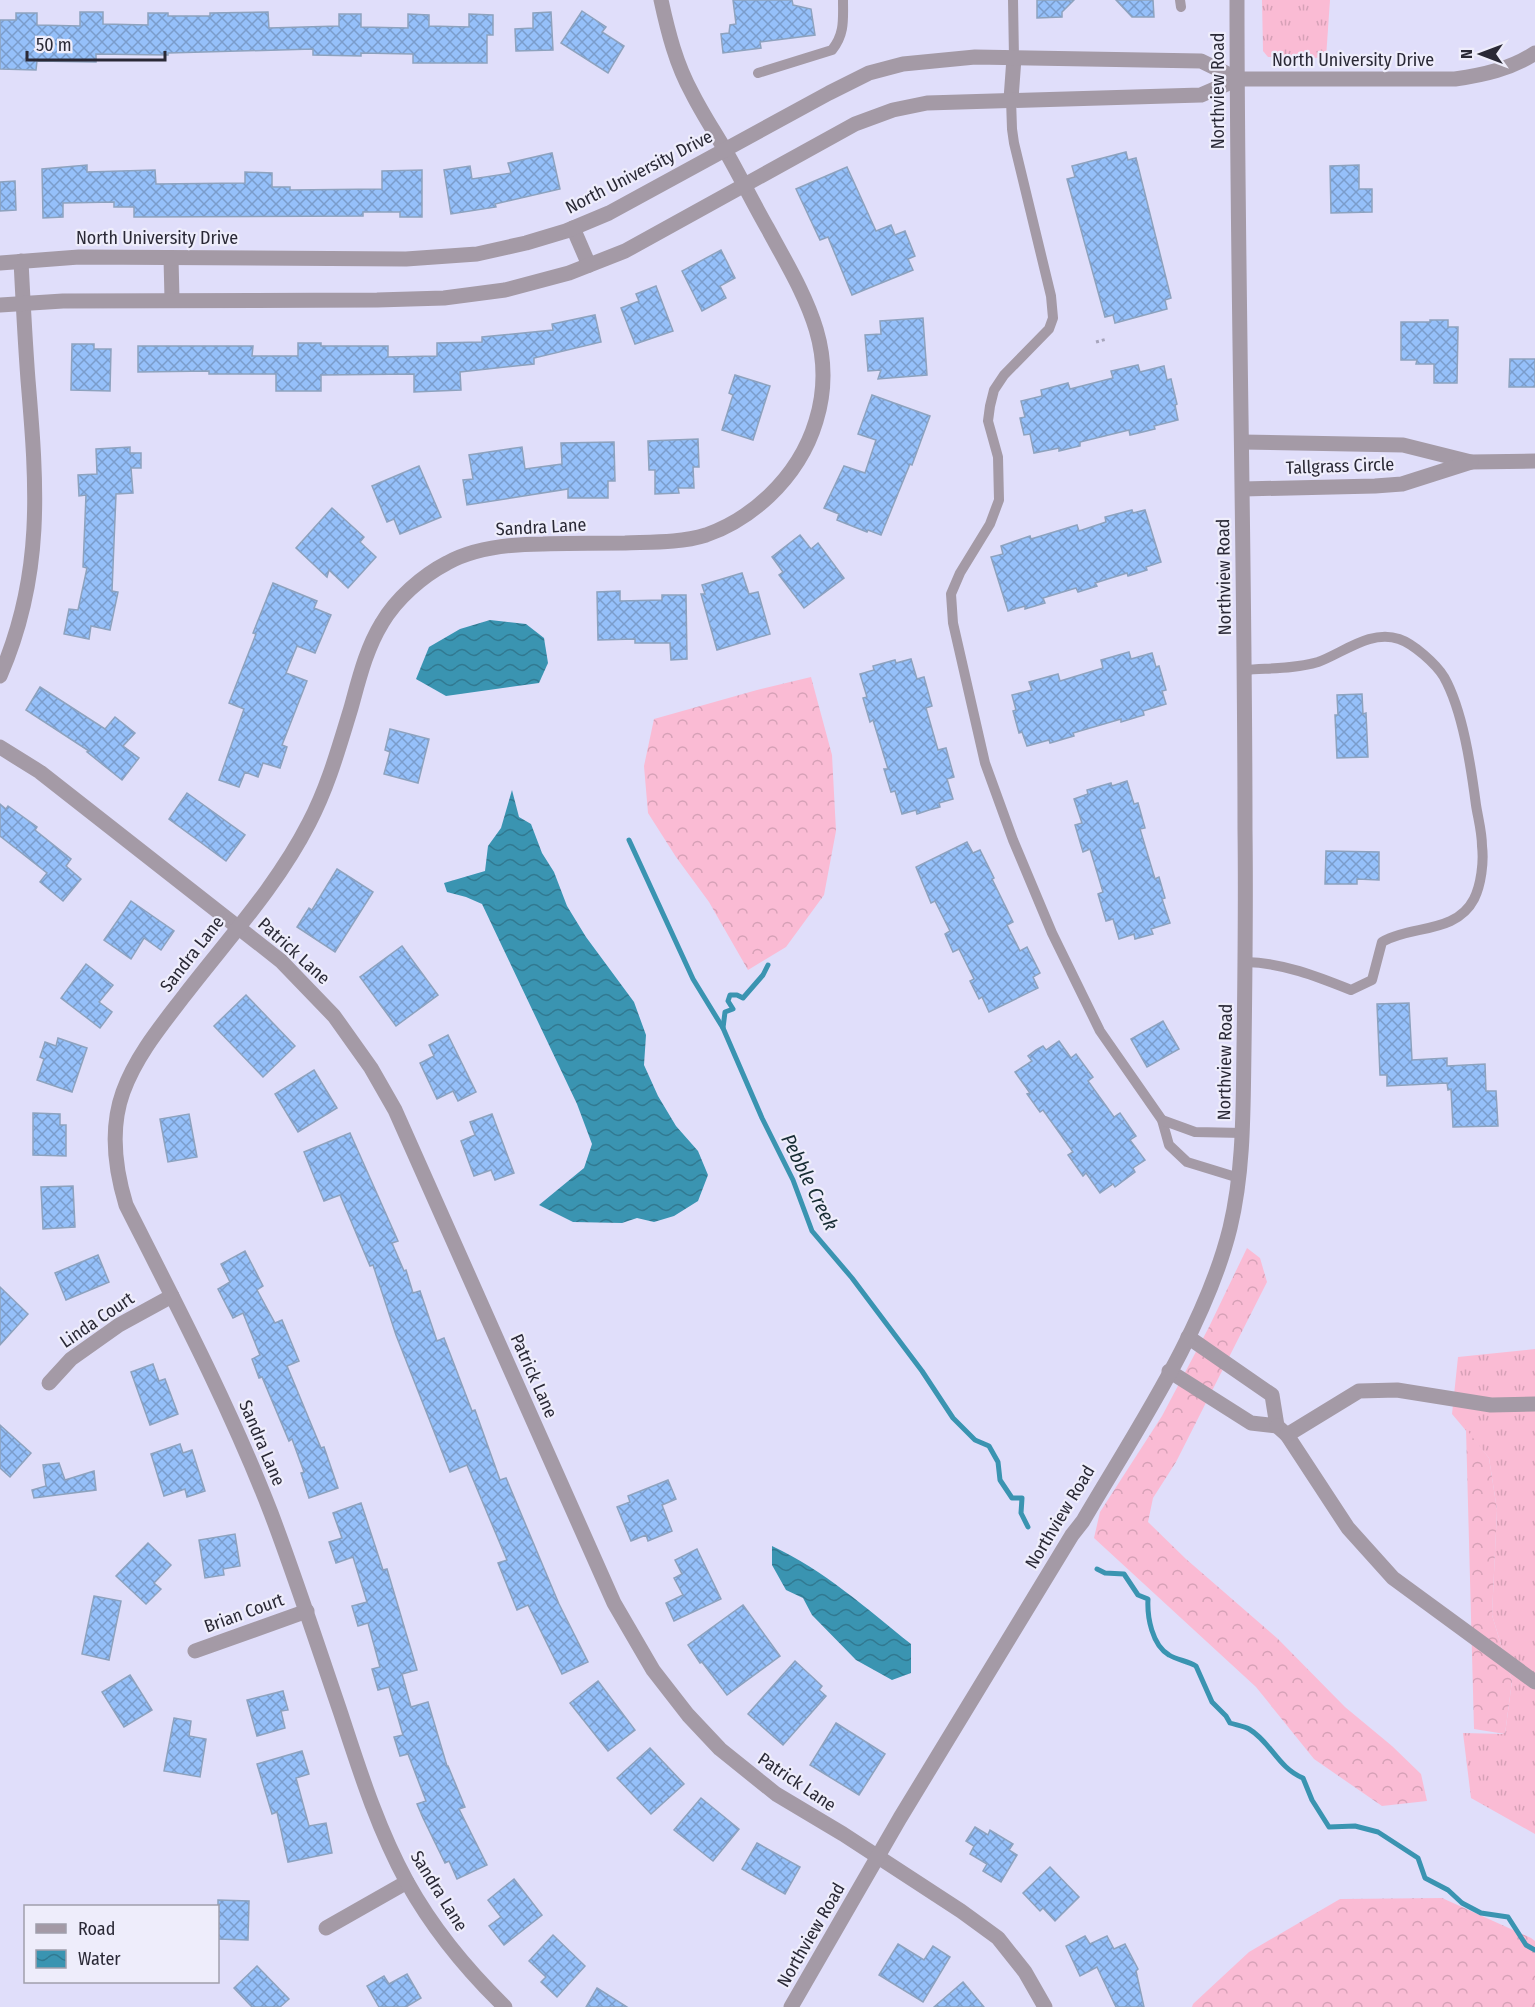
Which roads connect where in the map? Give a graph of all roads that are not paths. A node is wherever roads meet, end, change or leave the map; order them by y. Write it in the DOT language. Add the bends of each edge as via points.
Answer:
graph roads {
  1 [pos="662,0"];
  2 [pos="843,0"];
  3 [pos="1013,0"];
  4 [pos="1237,0"];
  5 [pos="1535,54"];
  6 [pos="1014,58"];
  7 [pos="758,73"];
  8 [pos="1238,79"];
  9 [pos="1011,99"];
  10 [pos="725,150"];
  11 [pos="744,185"];
  12 [pos="573,228"];
  13 [pos="171,258"];
  14 [pos="21,261"];
  15 [pos="0,263"];
  16 [pos="589,265"];
  17 [pos="172,299"];
  18 [pos="24,303"];
  19 [pos="0,305"];
  20 [pos="1242,442"];
  21 [pos="1535,461"];
  22 [pos="1471,462"];
  23 [pos="1243,489"];
  24 [pos="1245,669"];
  25 [pos="0,676"];
  26 [pos="0,747"];
  27 [pos="237,927"];
  28 [pos="1246,962"];
  29 [pos="1162,1120"];
  30 [pos="1243,1133"];
  31 [pos="1239,1178"];
  32 [pos="172,1296"];
  33 [pos="1188,1337"];
  34 [pos="1169,1371"];
  35 [pos="49,1383"];
  36 [pos="1535,1404"];
  37 [pos="1282,1430"];
  38 [pos="307,1611"];
  39 [pos="195,1651"];
  40 [pos="1535,1682"];
  41 [pos="878,1858"];
  42 [pos="407,1882"];
  43 [pos="326,1928"];
  44 [pos="505,2007"];
  45 [pos="791,2007"];
  46 [pos="1046,2007"];
  1 -- 10 [label="street, Sandra Lane" via="682,74"];
  2 -- 7 [label="lane" via="843,30 832,50"];
  3 -- 6 [label="lane"];
  4 -- 8 [label="street, Northview Road"];
  5 -- 8 [label="street, North University Drive" via="1506,68 1455,79"];
  6 -- 8 [label="street, North University Drive" via="1201,61"];
  6 -- 9 [label="street"];
  6 -- 10 [label="street, North University Drive" via="938,60 903,64 869,74"];
  8 -- 9 [label="street, North University Drive" via="1201,95"];
  8 -- 20 [label="street, Northview Road"];
  9 -- 11 [label="street, North University Drive" via="927,103 893,110 855,124"];
  9 -- 29 [label="lane" via="1012,129 1053,318 1049,329 994,390 988,421 998,457 999,500 951,594 953,623 985,763 1044,915 1100,1031"];
  10 -- 11 [label="street, Sandra Lane"];
  10 -- 12 [label="street, North University Drive" via="609,213"];
  11 -- 16 [label="street, North University Drive" via="625,251"];
  11 -- 27 [label="street, Sandra Lane" via="805,297 819,336 823,355 820,402 802,456 784,482 758,506 707,535 663,542 521,544 477,551 448,562 415,586 388,614 370,645 333,768 309,822 285,866"];
  12 -- 13 [label="street, North University Drive" via="526,243 441,258"];
  12 -- 16 [label="street"];
  13 -- 14 [label="street, North University Drive"];
  13 -- 17 [label="street"];
  14 -- 15 [label="street, North University Drive"];
  14 -- 18 [label="street"];
  16 -- 17 [label="street, North University Drive" via="505,290 444,298"];
  17 -- 18 [label="street, North University Drive"];
  18 -- 19 [label="street, North University Drive"];
  18 -- 25 [label="street" via="35,534 27,593"];
  20 -- 22 [label="street, Tallgrass Circle" via="1403,445"];
  20 -- 23 [label="street, Northview Road"];
  21 -- 22 [label="street, Tallgrass Circle"];
  22 -- 23 [label="street, Tallgrass Circle" via="1402,484"];
  23 -- 24 [label="street, Northview Road"];
  24 -- 28 [label="street, Northview Road"];
  24 -- 28 [label="lane" via="1317,662 1377,637 1400,639 1429,659 1444,677 1455,703 1471,766 1483,847 1480,880 1473,900 1458,919 1395,934 1382,942 1372,980 1351,990 1301,970"];
  26 -- 27 [label="street, Patrick Lane" via="40,772"];
  27 -- 32 [label="street, Sandra Lane" via="139,1057 124,1089 117,1117 117,1165 126,1205"];
  27 -- 41 [label="street, Patrick Lane" via="280,961 334,1016 395,1110 614,1603 653,1670 688,1715 735,1762 776,1794"];
  28 -- 30 [label="street, Northview Road"];
  29 -- 30 [label="lane" via="1195,1132"];
  29 -- 31 [label="lane" via="1168,1146 1187,1162"];
  30 -- 31 [label="street, Northview Road"];
  31 -- 33 [label="street, Northview Road" via="1222,1257"];
  32 -- 35 [label="street, Linda Court" via="119,1325 71,1359"];
  32 -- 38 [label="street, Sandra Lane" via="245,1447"];
  33 -- 34 [label="street, Northview Road"];
  33 -- 37 [label="street" via="1272,1395"];
  34 -- 37 [label="street" via="1251,1423"];
  34 -- 41 [label="street, Northview Road" via="1083,1521"];
  36 -- 37 [label="street" via="1491,1405 1397,1390 1359,1391"];
  37 -- 40 [label="street" via="1348,1528 1393,1578"];
  38 -- 39 [label="street, Brian Court"];
  38 -- 42 [label="street, Sandra Lane" via="369,1800"];
  41 -- 45 [label="street, Northview Road"];
  41 -- 46 [label="street, Patrick Lane" via="998,1938"];
  42 -- 43 [label="street"];
  42 -- 44 [label="street, Sandra Lane" via="455,1954"];
}
